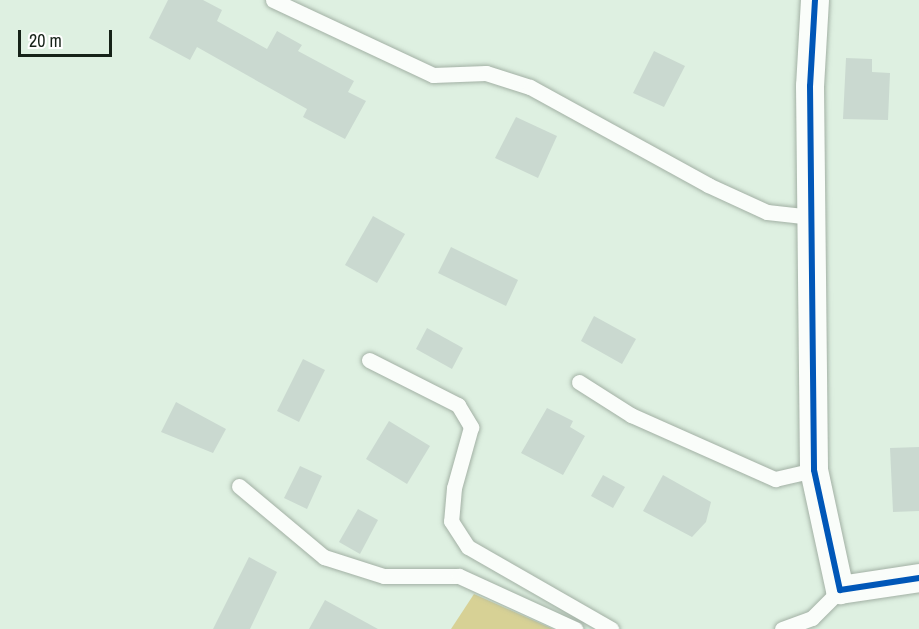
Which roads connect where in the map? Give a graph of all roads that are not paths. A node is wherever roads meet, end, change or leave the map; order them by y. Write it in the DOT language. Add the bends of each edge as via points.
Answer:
graph roads {
  1 [pos="273,0"];
  2 [pos="815,0"];
  3 [pos="812,217"];
  4 [pos="369,360"];
  5 [pos="579,382"];
  6 [pos="814,470"];
  7 [pos="239,486"];
  8 [pos="919,578"];
  9 [pos="840,590"];
  10 [pos="575,629"];
  11 [pos="611,629"];
  12 [pos="782,629"];
  1 -- 3 [label="lane" via="433,75 486,73 530,87 727,194 767,212"];
  2 -- 3 [label="street"];
  3 -- 6 [label="street"];
  4 -- 11 [label="lane" via="458,405 471,427 454,489 451,521 468,547"];
  5 -- 6 [label="lane" via="631,416 775,479"];
  6 -- 9 [label="street"];
  7 -- 10 [label="lane" via="324,557 384,576 459,576"];
  8 -- 9 [label="street"];
  9 -- 12 [label="lane" via="812,618"];
}
